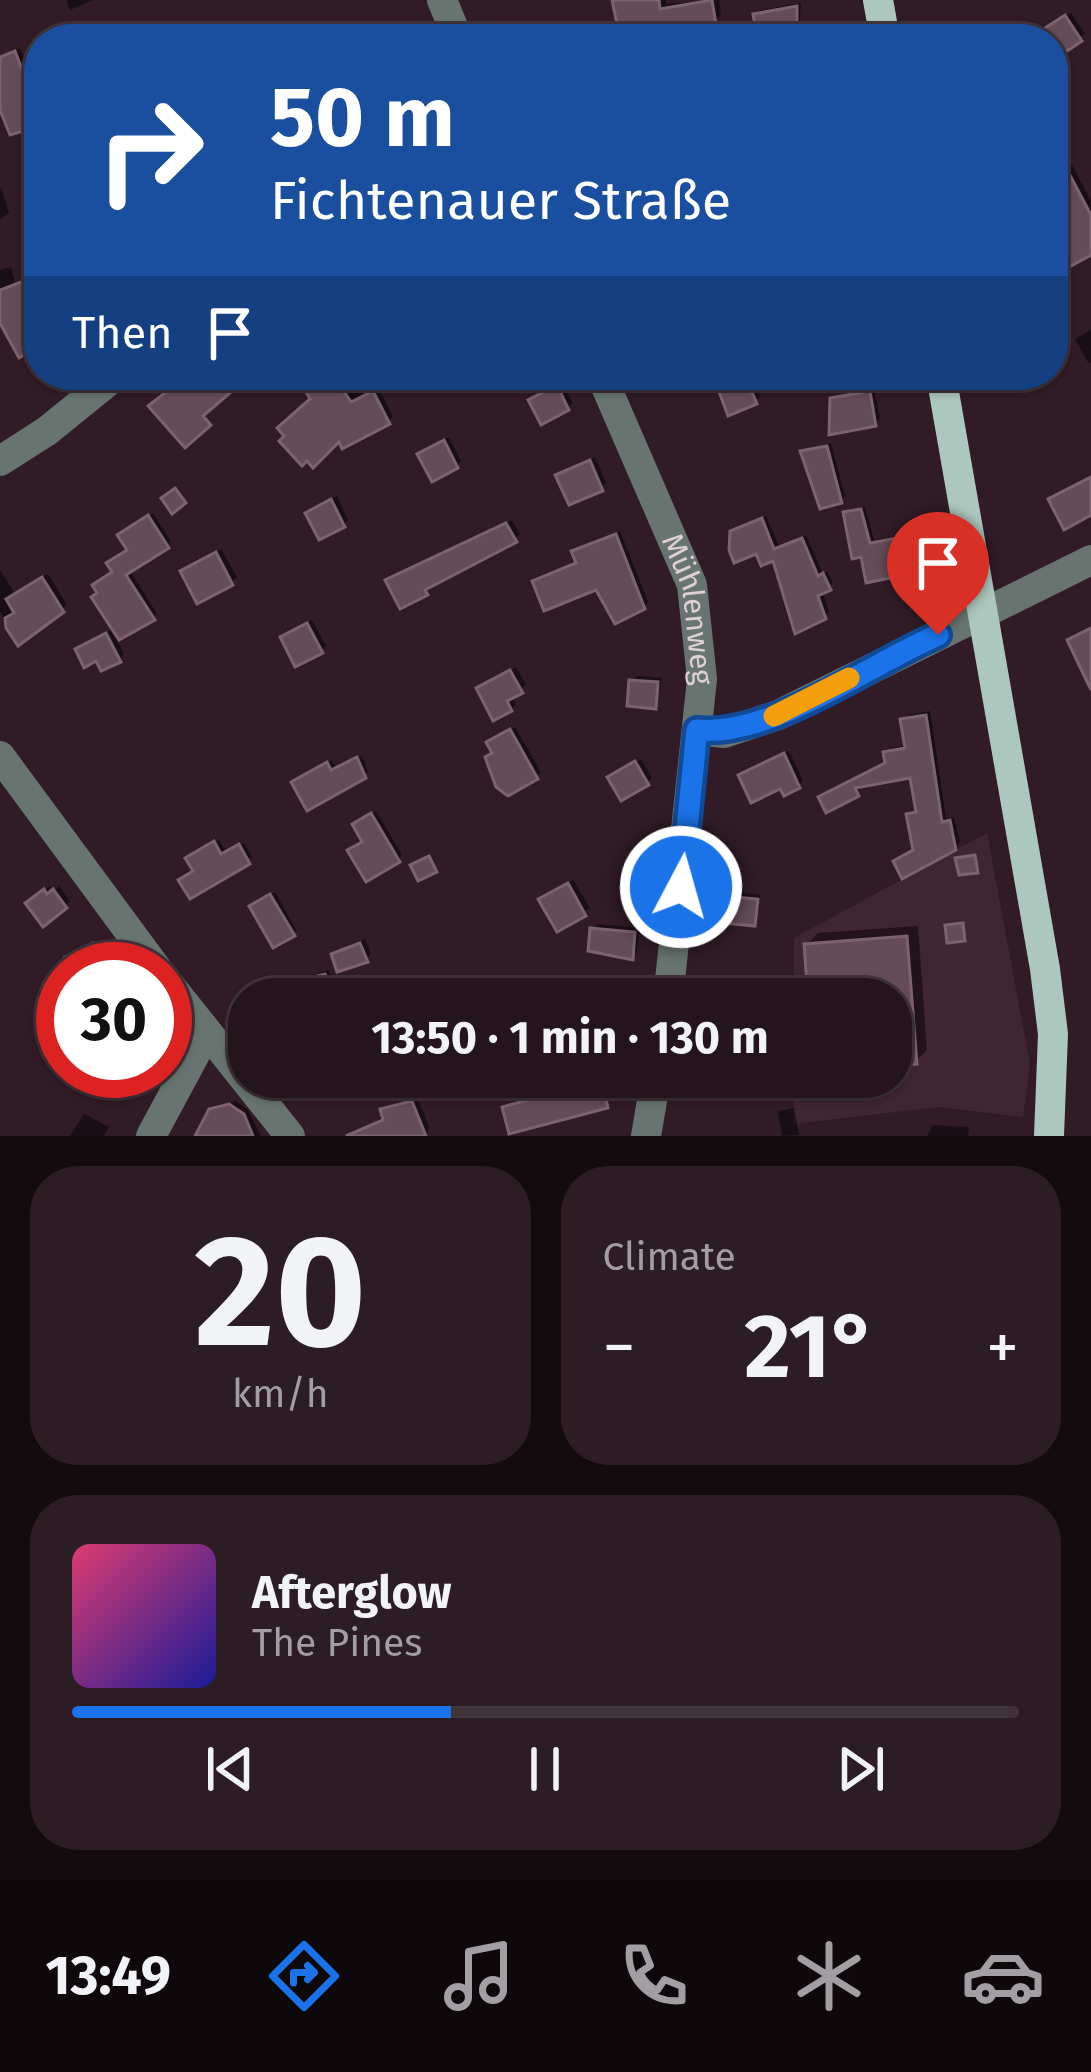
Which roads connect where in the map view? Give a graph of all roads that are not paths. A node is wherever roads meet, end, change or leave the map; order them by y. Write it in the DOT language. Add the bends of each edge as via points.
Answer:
graph roads {
  1 [pos="98,390"];
  2 [pos="608,390"];
  3 [pos="944,390"];
  4 [pos="0,461"];
  5 [pos="1091,560"];
  6 [pos="986,615"];
  7 [pos="697,730"];
  8 [pos="0,756"];
  9 [pos="137,942"];
  10 [pos="670,978"];
  11 [pos="192,1014"];
  12 [pos="207,1033"];
  13 [pos="652,1098"];
  14 [pos="151,1136"];
  15 [pos="290,1136"];
  16 [pos="646,1136"];
  17 [pos="1048,1136"];
  1 -- 4 [label="street"];
  2 -- 7 [label="street, Mühlenweg" via="692,585 701,634"];
  3 -- 6 [label="main road"];
  5 -- 6 [label="street"];
  6 -- 7 [label="street" via="778,715 724,733"];
  6 -- 17 [label="main road" via="1053,1034"];
  7 -- 10 [label="street, Mühlenweg"];
  8 -- 9 [label="street"];
  11 -- 12 [label="street"];
  12 -- 14 [label="street"];
  12 -- 15 [label="street"];
  13 -- 16 [label="street"];
}
